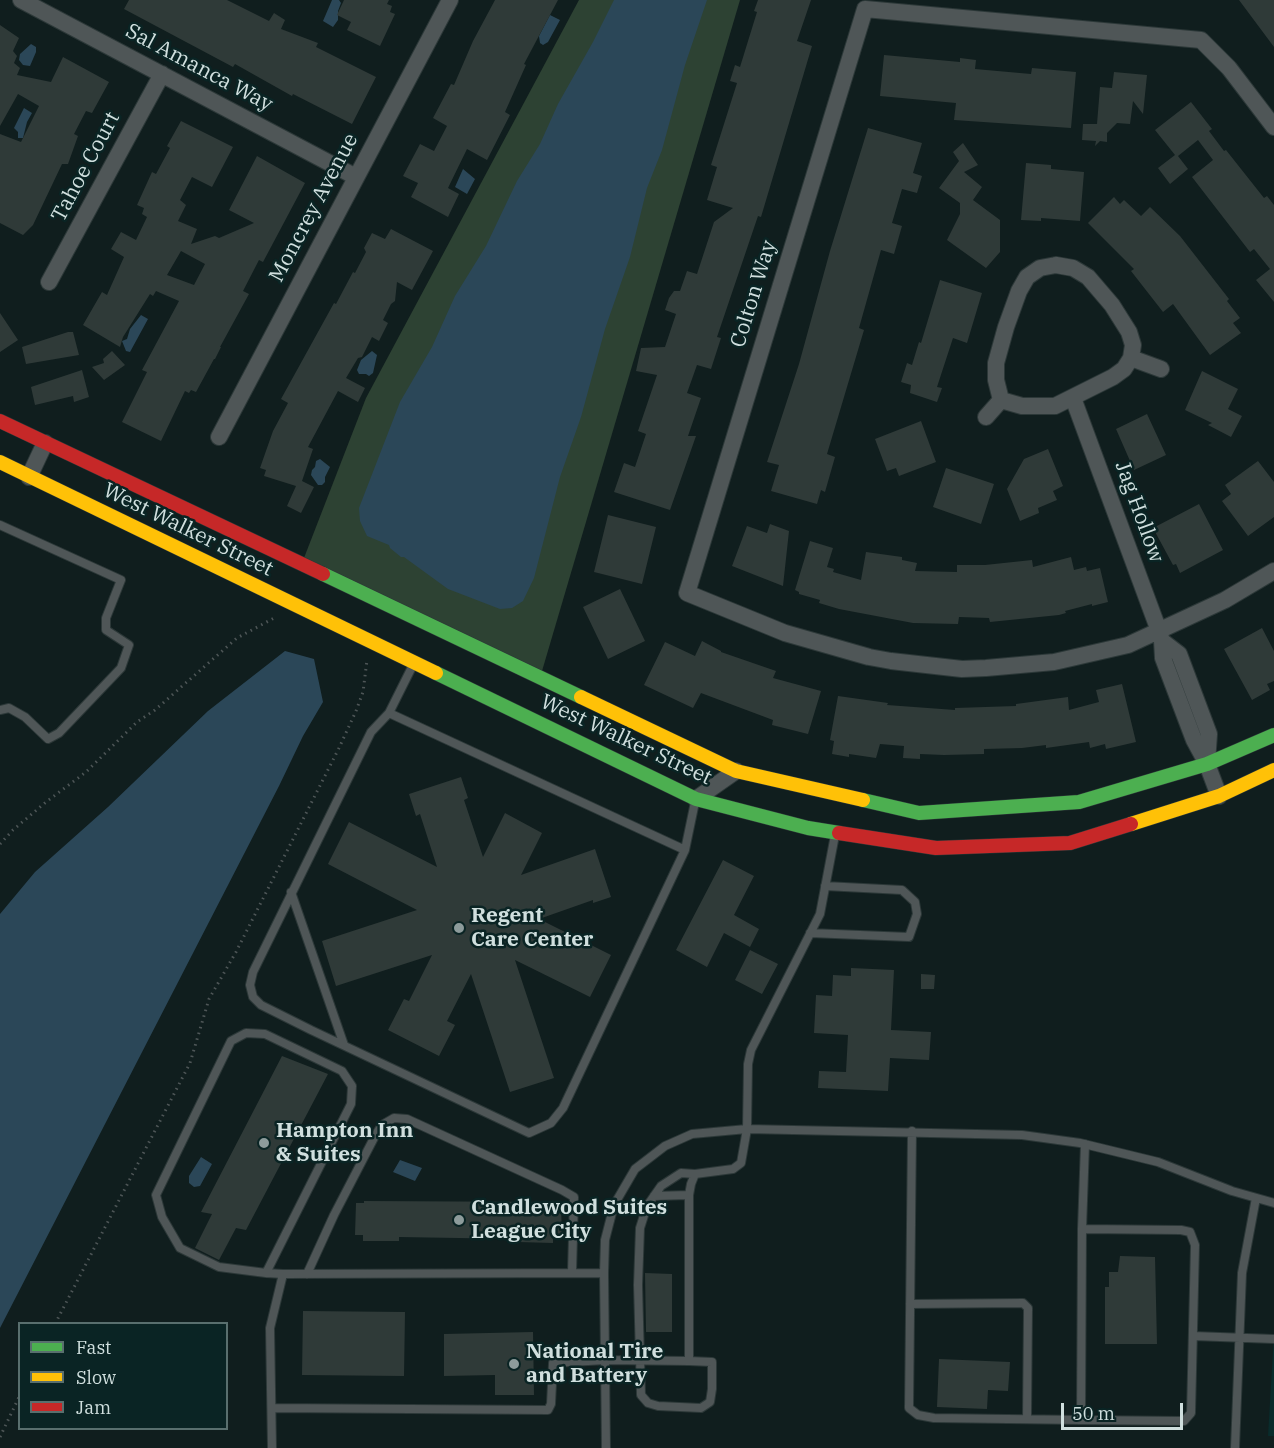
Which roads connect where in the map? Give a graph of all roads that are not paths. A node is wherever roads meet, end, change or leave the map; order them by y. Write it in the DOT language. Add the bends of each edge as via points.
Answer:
graph roads {
  1 [pos="21,0"];
  2 [pos="450,0"];
  3 [pos="162,74"];
  4 [pos="1274,127"];
  5 [pos="356,177"];
  6 [pos="49,282"];
  7 [pos="1131,358"];
  8 [pos="1161,369"];
  9 [pos="1073,398"];
  10 [pos="1001,399"];
  11 [pos="986,417"];
  12 [pos="0,421"];
  13 [pos="219,437"];
  14 [pos="45,443"];
  15 [pos="0,462"];
  16 [pos="29,477"];
  17 [pos="0,525"];
  18 [pos="1274,571"];
  19 [pos="1160,636"];
  20 [pos="414,663"];
  21 [pos="0,710"];
  22 [pos="389,713"];
  23 [pos="1274,735"];
  24 [pos="1207,764"];
  25 [pos="1274,770"];
  26 [pos="735,771"];
  27 [pos="1219,796"];
  28 [pos="696,799"];
  29 [pos="836,832"];
  30 [pos="685,850"];
  31 [pos="825,886"];
  32 [pos="291,892"];
  33 [pos="810,933"];
  34 [pos="344,1045"];
  35 [pos="747,1129"];
  36 [pos="912,1131"];
  37 [pos="1084,1144"];
  38 [pos="695,1174"];
  39 [pos="688,1195"];
  40 [pos="654,1196"];
  41 [pos="1256,1198"];
  42 [pos="1274,1203"];
  43 [pos="1082,1229"];
  44 [pos="266,1273"];
  45 [pos="572,1273"];
  46 [pos="604,1273"];
  47 [pos="282,1274"];
  48 [pos="308,1274"];
  49 [pos="910,1304"];
  50 [pos="1193,1335"];
  51 [pos="1238,1338"];
  52 [pos="1274,1340"];
  53 [pos="605,1360"];
  54 [pos="641,1360"];
  55 [pos="689,1361"];
  56 [pos="272,1408"];
  57 [pos="1027,1419"];
  58 [pos="1081,1420"];
  59 [pos="272,1448"];
  60 [pos="606,1448"];
  61 [pos="1236,1448"];
  1 -- 3 [label="street, Sal Amanca Way"];
  2 -- 5 [label="street, Moncrey Avenue"];
  3 -- 5 [label="street, Sal Amanca Way"];
  3 -- 6 [label="street, Tahoe Court"];
  4 -- 19 [label="street, Colton Way" via="1229,68 1201,40 865,9 687,592 805,640 891,661 962,669 1009,668 1065,660"];
  5 -- 13 [label="street, Moncrey Avenue"];
  7 -- 8 [label="street"];
  7 -- 9 [label="street" via="1113,377"];
  7 -- 10 [label="street" via="1129,332 1088,277 1065,266 1040,268 1027,277 1019,291 1000,345 996,380"];
  9 -- 10 [label="street" via="1055,406 1035,407"];
  9 -- 19 [label="street, Jag Hollow"];
  10 -- 11 [label="street"];
  12 -- 14 [label="street, West Walker Street"];
  14 -- 16 [label="street"];
  14 -- 26 [label="street, West Walker Street"];
  15 -- 16 [label="street, West Walker Street"];
  16 -- 20 [label="street, West Walker Street"];
  17 -- 21 [label="lane" via="121,580 106,618 106,630 129,645 121,668 59,733 48,739 25,717 9,708"];
  18 -- 19 [label="street"];
  19 -- 24 [label="street, Jag Hollow" via="1163,658"];
  20 -- 22 [label="lane"];
  20 -- 28 [label="street, West Walker Street"];
  22 -- 30 [label="lane"];
  22 -- 32 [label="lane" via="371,732"];
  23 -- 24 [label="street, West Walker Street"];
  24 -- 26 [label="street, West Walker Street" via="1079,802 918,813"];
  24 -- 27 [label="street, Jag Hollow"];
  25 -- 27 [label="street, West Walker Street"];
  26 -- 28 [label="street"];
  27 -- 29 [label="street, West Walker Street" via="1070,843 936,848"];
  28 -- 29 [label="street, West Walker Street"];
  28 -- 30 [label="lane"];
  29 -- 31 [label="lane"];
  30 -- 34 [label="lane" via="563,1108 551,1123 529,1133"];
  31 -- 33 [label="lane" via="820,914"];
  31 -- 33 [label="lane" via="902,890 915,902 917,914 909,937"];
  32 -- 34 [label="lane"];
  32 -- 34 [label="lane" via="253,972 253,997 261,1005"];
  33 -- 35 [label="lane" via="751,1050"];
  35 -- 36 [label="lane"];
  35 -- 38 [label="lane" via="741,1163 733,1169"];
  35 -- 46 [label="lane" via="692,1134 665,1146 635,1169 614,1205 605,1240"];
  36 -- 37 [label="lane" via="1022,1135"];
  36 -- 49 [label="lane"];
  37 -- 41 [label="lane" via="1158,1162"];
  37 -- 43 [label="lane"];
  38 -- 39 [label="lane"];
  38 -- 40 [label="lane" via="681,1173 661,1186"];
  39 -- 40 [label="lane"];
  39 -- 55 [label="lane"];
  40 -- 54 [label="lane" via="640,1228"];
  41 -- 42 [label="lane"];
  41 -- 51 [label="lane" via="1242,1273"];
  43 -- 50 [label="lane" via="1190,1232 1195,1245"];
  43 -- 58 [label="lane"];
  44 -- 44 [label="lane" via="219,1267 180,1248 162,1217 156,1196 231,1041 246,1033 266,1034 342,1071 352,1086 351,1104"];
  44 -- 47 [label="lane"];
  45 -- 46 [label="lane"];
  45 -- 48 [label="lane"];
  45 -- 48 [label="lane" via="574,1197 407,1119 394,1118 382,1125 375,1136"];
  46 -- 53 [label="lane"];
  47 -- 48 [label="lane"];
  47 -- 56 [label="lane" via="270,1328"];
  49 -- 57 [label="lane" via="909,1408 918,1415 934,1418"];
  49 -- 57 [label="lane" via="1023,1303 1028,1308"];
  50 -- 51 [label="lane"];
  50 -- 58 [label="lane" via="1191,1413 1184,1421"];
  51 -- 52 [label="lane"];
  51 -- 61 [label="lane"];
  53 -- 54 [label="lane"];
  53 -- 56 [label="lane" via="553,1364 548,1410"];
  53 -- 60 [label="lane"];
  54 -- 55 [label="lane"];
  54 -- 55 [label="lane" via="641,1395 648,1403 701,1408 710,1402 712,1362"];
  56 -- 59 [label="lane"];
  57 -- 58 [label="lane"];
}
